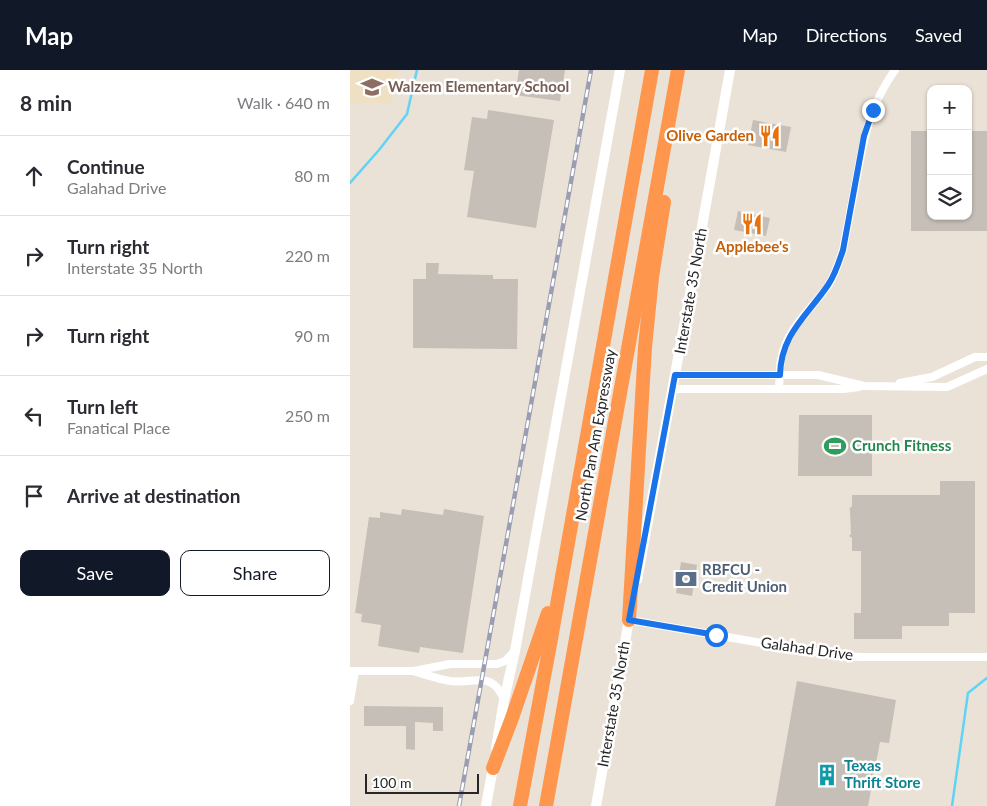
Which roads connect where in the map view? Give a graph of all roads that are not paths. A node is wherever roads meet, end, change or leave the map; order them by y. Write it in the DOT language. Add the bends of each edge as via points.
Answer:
graph roads {
  1 [pos="620,70"];
  2 [pos="652,70"];
  3 [pos="679,70"];
  4 [pos="730,70"];
  5 [pos="896,70"];
  6 [pos="987,357"];
  7 [pos="968,359"];
  8 [pos="987,369"];
  9 [pos="974,374"];
  10 [pos="675,375"];
  11 [pos="780,375"];
  12 [pos="864,386"];
  13 [pos="881,387"];
  14 [pos="673,389"];
  15 [pos="779,389"];
  16 [pos="566,557"];
  17 [pos="629,620"];
  18 [pos="515,651"];
  19 [pos="987,657"];
  20 [pos="469,664"];
  21 [pos="352,671"];
  22 [pos="414,671"];
  23 [pos="469,681"];
  24 [pos="504,700"];
  25 [pos="350,701"];
  26 [pos="493,768"];
  27 [pos="486,806"];
  28 [pos="520,806"];
  29 [pos="546,806"];
  30 [pos="596,806"];
  1 -- 18 [label="main road"];
  2 -- 16 [label="highway, North Pan Am Expressway"];
  3 -- 17 [label="highway" via="669,176 649,300"];
  3 -- 29 [label="highway, North Pan Am Expressway"];
  4 -- 10 [label="main road, Interstate 35 North"];
  5 -- 11 [label="street" via="887,81 864,136 838,267 786,343"];
  6 -- 7 [label="street"];
  7 -- 9 [label="street"];
  7 -- 13 [label="street" via="932,377"];
  8 -- 9 [label="street"];
  9 -- 13 [label="street" via="947,387"];
  10 -- 11 [label="street"];
  10 -- 14 [label="main road, Interstate 35 North"];
  11 -- 12 [label="street" via="818,375"];
  11 -- 15 [label="street"];
  12 -- 13 [label="street"];
  12 -- 15 [label="street"];
  14 -- 15 [label="street"];
  14 -- 17 [label="main road, Interstate 35 North"];
  16 -- 26 [label="highway"];
  16 -- 28 [label="highway, North Pan Am Expressway"];
  17 -- 19 [label="street, Galahad Drive" via="844,656"];
  17 -- 30 [label="main road, Interstate 35 North"];
  18 -- 20 [label="street" via="497,664"];
  18 -- 24 [label="main road"];
  20 -- 22 [label="street"];
  20 -- 23 [label="street"];
  21 -- 22 [label="street"];
  21 -- 25 [label="street"];
  22 -- 23 [label="street" via="451,681"];
  23 -- 24 [label="street" via="492,683 500,689"];
  24 -- 26 [label="main road"];
  26 -- 27 [label="main road"];
}
